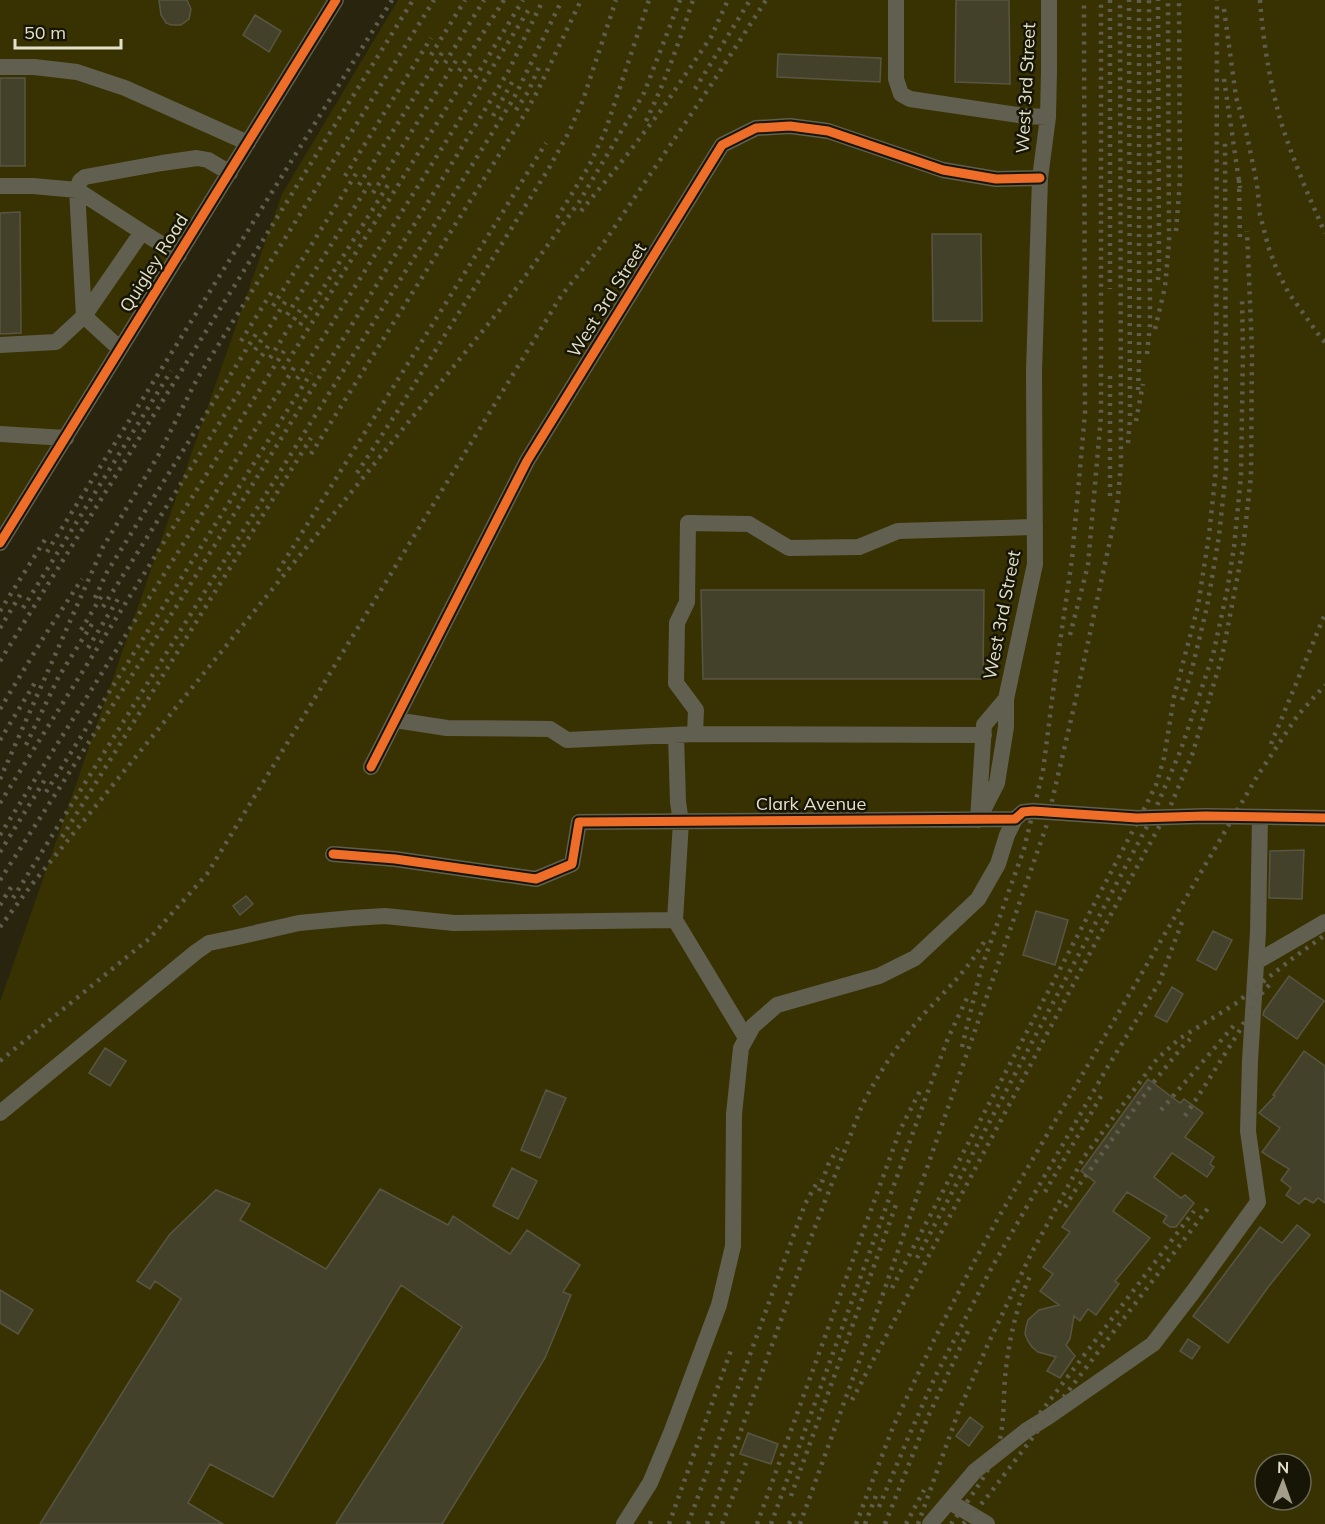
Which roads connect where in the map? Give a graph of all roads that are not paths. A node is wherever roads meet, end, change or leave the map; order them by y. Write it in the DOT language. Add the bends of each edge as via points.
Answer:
graph roads {
  1 [pos="336,0"];
  2 [pos="896,0"];
  3 [pos="1049,0"];
  4 [pos="0,67"];
  5 [pos="1047,117"];
  6 [pos="248,143"];
  7 [pos="230,172"];
  8 [pos="1040,178"];
  9 [pos="0,186"];
  10 [pos="77,190"];
  11 [pos="142,232"];
  12 [pos="178,255"];
  13 [pos="84,316"];
  14 [pos="0,345"];
  15 [pos="120,349"];
  16 [pos="0,434"];
  17 [pos="66,438"];
  18 [pos="1035,527"];
  19 [pos="0,543"];
  20 [pos="1006,699"];
  21 [pos="395,720"];
  22 [pos="695,734"];
  23 [pos="676,735"];
  24 [pos="984,735"];
  25 [pos="370,767"];
  26 [pos="1260,817"];
  27 [pos="1325,818"];
  28 [pos="1015,819"];
  29 [pos="978,820"];
  30 [pos="681,822"];
  31 [pos="333,854"];
  32 [pos="675,920"];
  33 [pos="1325,922"];
  34 [pos="1256,962"];
  35 [pos="746,1038"];
  36 [pos="0,1113"];
  37 [pos="950,1502"];
  38 [pos="624,1524"];
  39 [pos="930,1524"];
  40 [pos="987,1524"];
  1 -- 6 [label="street, Quigley Road"];
  2 -- 5 [label="street" via="896,79 901,94 909,99"];
  3 -- 5 [label="street, West 3rd Street"];
  4 -- 6 [label="street" via="77,72 125,88"];
  5 -- 8 [label="street, West 3rd Street"];
  6 -- 7 [label="street, Quigley Road"];
  7 -- 10 [label="street" via="197,158 85,177"];
  7 -- 12 [label="street, Quigley Road"];
  8 -- 18 [label="street, West 3rd Street" via="1034,372"];
  8 -- 21 [label="street, West 3rd Street" via="996,179 944,170 828,131 790,126 756,128 722,145 527,461"];
  9 -- 10 [label="street"];
  10 -- 11 [label="street"];
  10 -- 13 [label="street"];
  11 -- 12 [label="street"];
  11 -- 13 [label="street"];
  12 -- 15 [label="street, Quigley Road"];
  13 -- 14 [label="street" via="56,342"];
  13 -- 15 [label="street"];
  15 -- 17 [label="street, Quigley Road"];
  16 -- 17 [label="street"];
  17 -- 19 [label="street, Quigley Road"];
  18 -- 20 [label="street, West 3rd Street" via="1035,564"];
  18 -- 22 [label="street" via="898,531 859,547 789,548 749,524 688,523 687,602 677,623 676,683 696,710"];
  20 -- 24 [label="street, West 3rd Street" via="984,725"];
  20 -- 29 [label="street, West 3rd Street" via="997,783"];
  21 -- 23 [label="street" via="447,728 550,729 567,740"];
  21 -- 25 [label="street, West 3rd Street"];
  22 -- 23 [label="street"];
  22 -- 24 [label="street"];
  23 -- 30 [label="street"];
  24 -- 29 [label="street, West 3rd Street"];
  26 -- 27 [label="street, Clark Avenue"];
  26 -- 28 [label="street, Clark Avenue" via="1137,818 1033,811 1023,812"];
  26 -- 34 [label="street"];
  28 -- 29 [label="street, Clark Avenue"];
  28 -- 35 [label="street" via="998,864 978,899 915,958 879,976 777,1005 753,1026"];
  29 -- 30 [label="street, Clark Avenue"];
  30 -- 31 [label="street, Clark Avenue" via="579,822 572,864 536,879"];
  30 -- 32 [label="street"];
  32 -- 35 [label="street"];
  32 -- 36 [label="street" via="454,923 385,916 299,923 209,943"];
  33 -- 34 [label="street"];
  34 -- 37 [label="street" via="1248,1131 1258,1202 1153,1344 1027,1430 975,1471"];
  35 -- 38 [label="street" via="741,1048 734,1114 734,1246 719,1305 671,1433 650,1483"];
  37 -- 39 [label="street"];
  37 -- 40 [label="street"];
}
